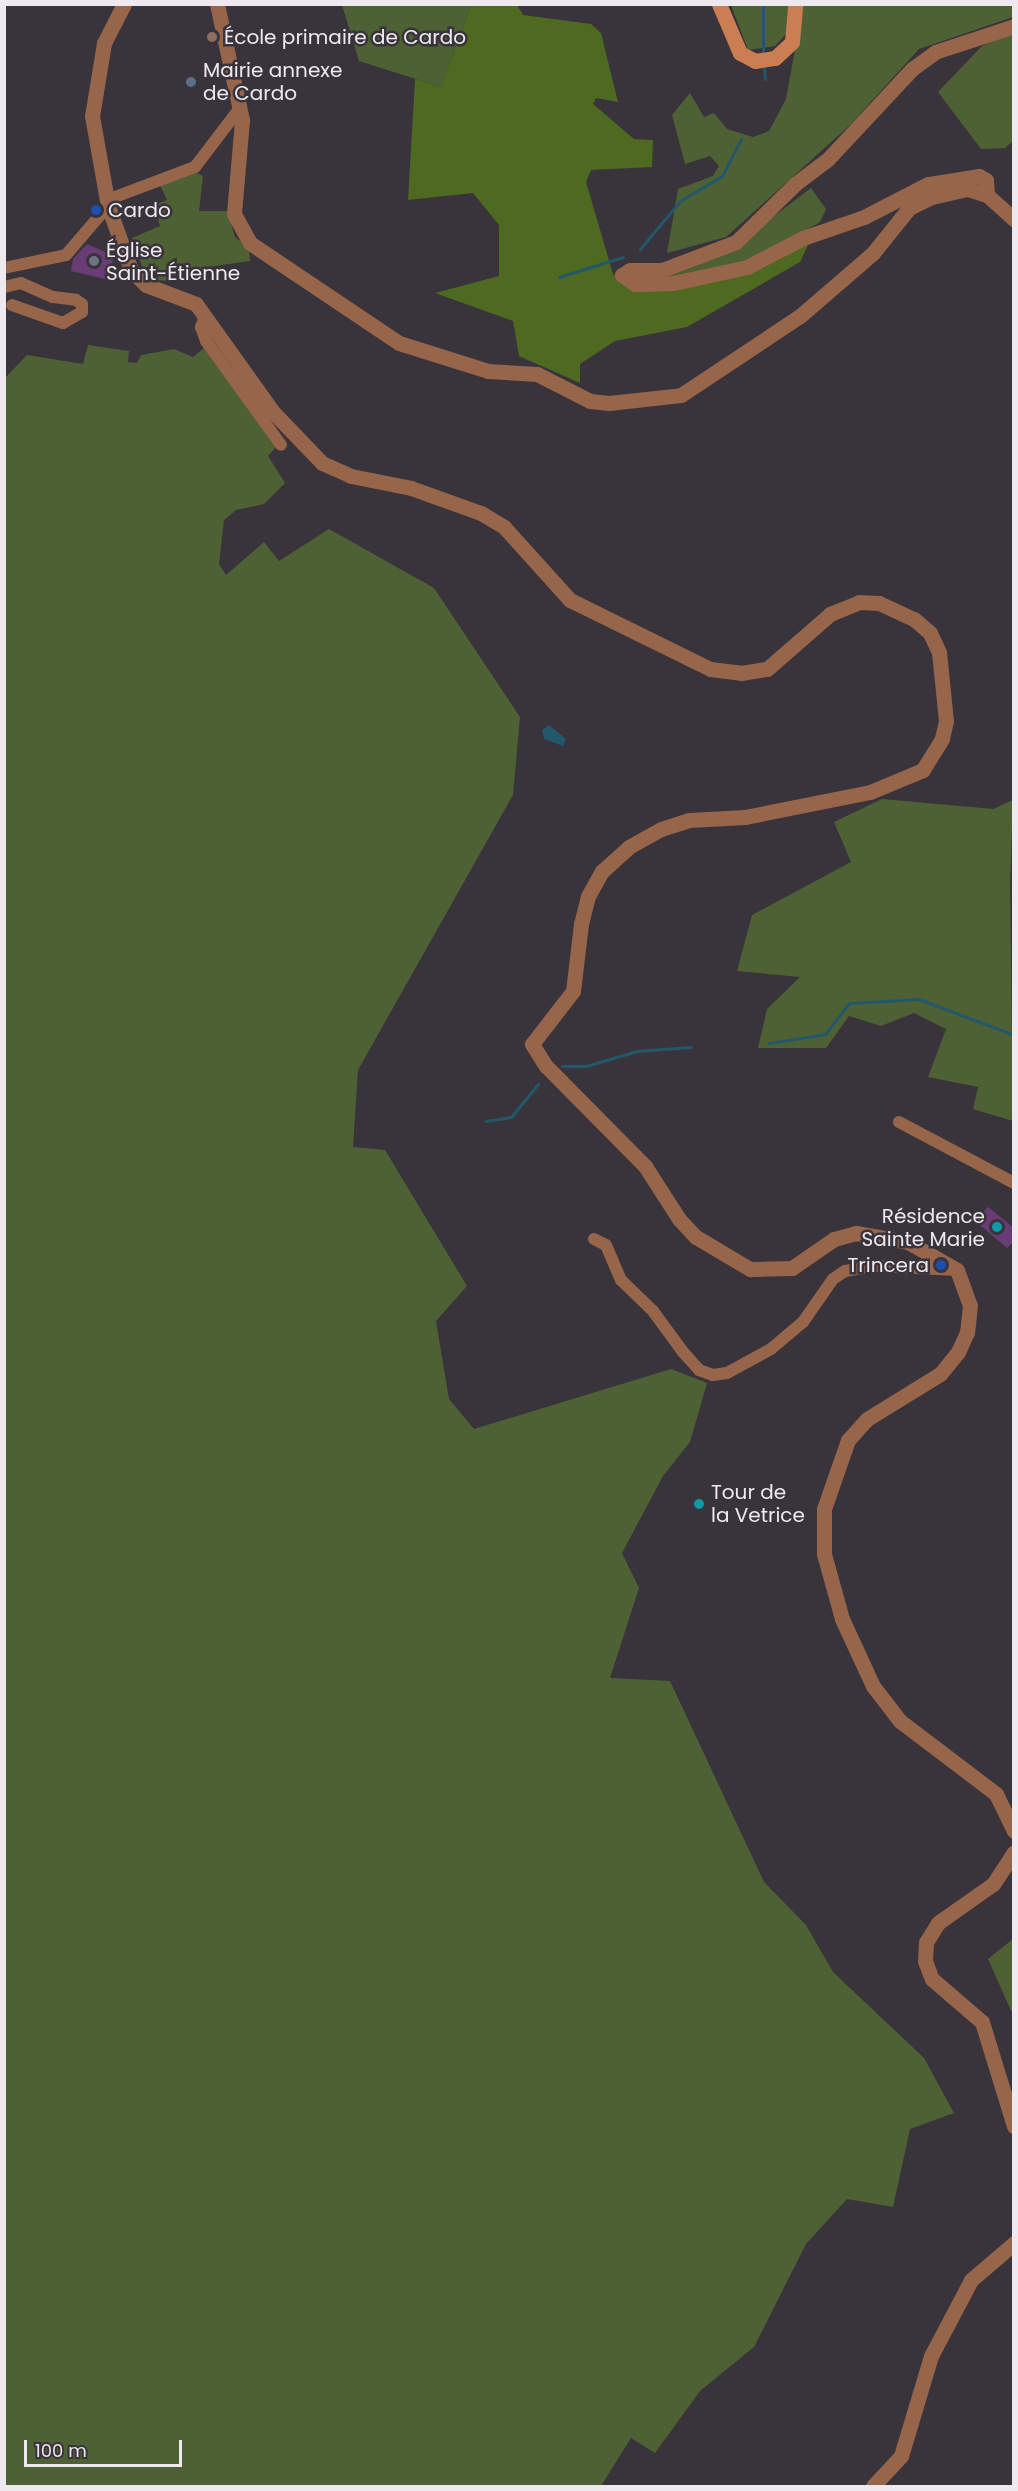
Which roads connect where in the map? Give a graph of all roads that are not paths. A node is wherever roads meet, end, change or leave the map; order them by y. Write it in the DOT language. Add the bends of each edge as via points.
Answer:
graph roads {
  1 [pos="124,4"];
  2 [pos="217,4"];
  3 [pos="719,4"];
  4 [pos="795,4"];
  5 [pos="1014,26"];
  6 [pos="240,108"];
  7 [pos="987,195"];
  8 [pos="108,203"];
  9 [pos="1014,219"];
  10 [pos="4,268"];
  11 [pos="4,287"];
  12 [pos="12,305"];
  13 [pos="205,317"];
  14 [pos="281,445"];
  15 [pos="899,1122"];
  16 [pos="1014,1183"];
  17 [pos="594,1239"];
  18 [pos="957,1270"];
  19 [pos="1014,1831"];
  20 [pos="1014,1852"];
  21 [pos="1014,2126"];
  22 [pos="1014,2243"];
  23 [pos="873,2487"];
  1 -- 8 [label="street" via="104,43 92,116"];
  2 -- 6 [label="street"];
  3 -- 4 [label="main road" via="740,53 755,61 775,58 792,42"];
  5 -- 7 [label="street" via="934,52 912,69 828,159 795,184 736,242 662,270 630,270 622,275 635,284 673,283 747,267 928,184 979,176 986,180"];
  6 -- 7 [label="street" via="243,130 234,214 250,243 399,343 488,371 537,374 590,401 609,403 681,396 800,316 873,253 909,208 946,191 968,189"];
  6 -- 8 [label="street" via="195,167"];
  7 -- 9 [label="street"];
  8 -- 10 [label="street" via="83,238 62,258"];
  8 -- 13 [label="street" via="137,278 196,304"];
  11 -- 12 [label="street" via="21,283 53,297 76,300 82,312 63,323"];
  13 -- 14 [label="street" via="201,327 206,341"];
  13 -- 18 [label="street" via="273,412 322,463 351,476 411,488 481,513 504,527 570,600 710,669 741,673 767,669 830,614 859,602 879,603 914,619 930,633 939,652 946,721 942,740 923,770 870,792 835,800 745,817 689,820 629,846 602,871 588,896 573,992 532,1044 546,1066 645,1166 679,1219 696,1237 750,1269 792,1268 834,1239 856,1233 908,1242"];
  15 -- 16 [label="street"];
  17 -- 18 [label="street" via="606,1245 621,1280 653,1311 683,1352 699,1370 712,1375 727,1373 771,1349 803,1322 833,1279 845,1271 876,1266"];
  18 -- 19 [label="street" via="970,1305 967,1332 958,1352 940,1374 867,1419 848,1440 824,1509 824,1554 842,1619 878,1694 900,1721 996,1794"];
  20 -- 21 [label="street" via="993,1884 938,1923 926,1942 925,1962 932,1979 982,2022"];
  22 -- 23 [label="street" via="971,2280 931,2356 901,2456"];
}
